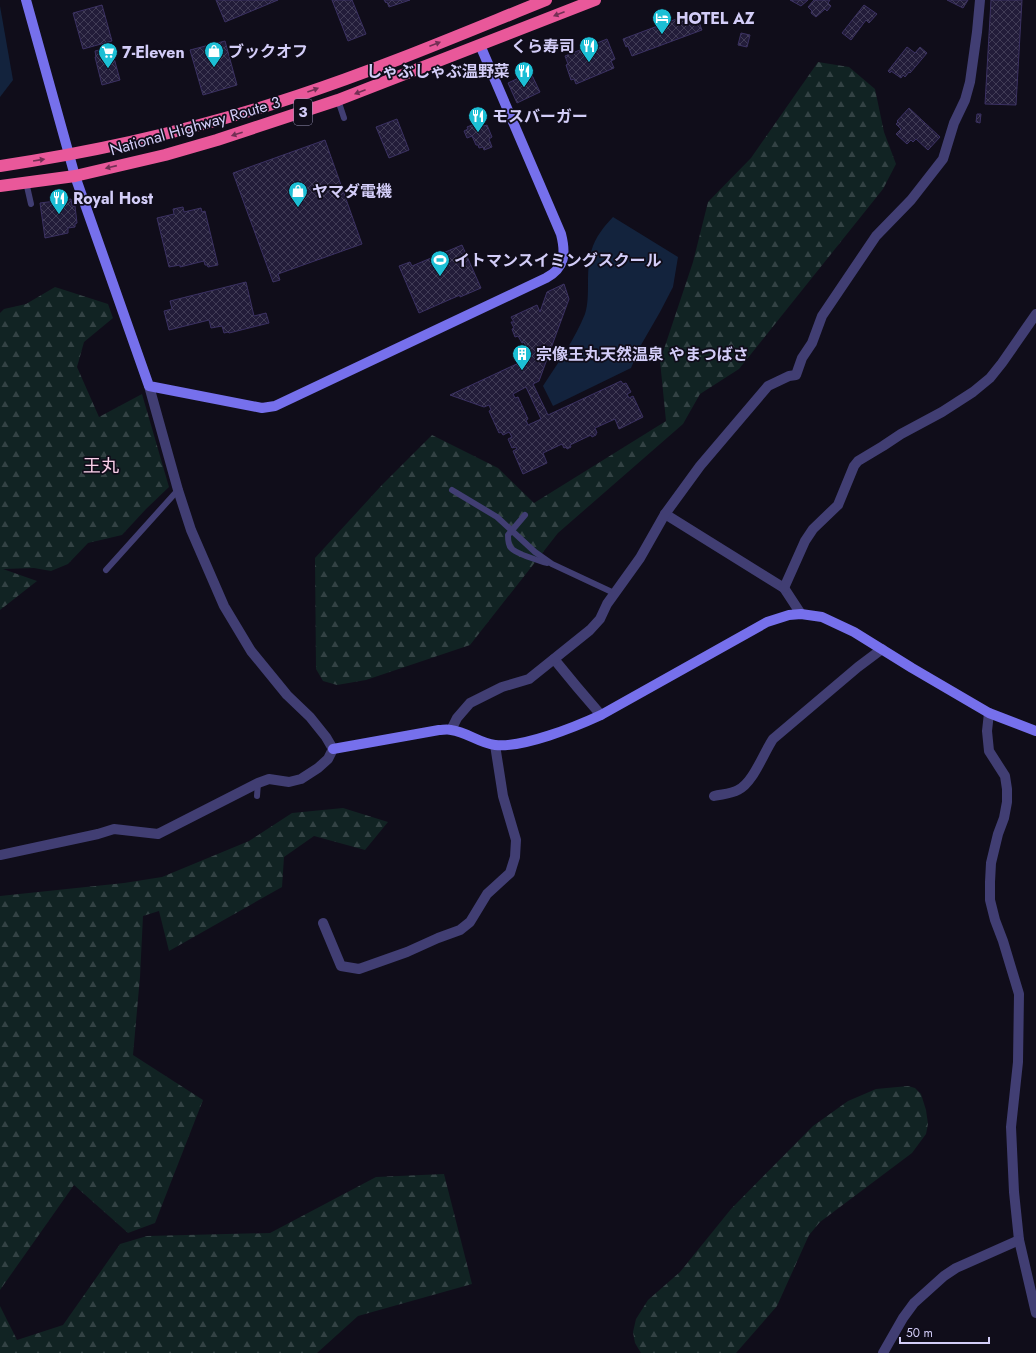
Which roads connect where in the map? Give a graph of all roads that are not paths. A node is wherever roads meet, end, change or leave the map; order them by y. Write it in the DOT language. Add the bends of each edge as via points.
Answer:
graph roads {
  1 [pos="26,0"];
  2 [pos="546,0"];
  3 [pos="595,0"];
  4 [pos="980,0"];
  5 [pos="480,45"];
  6 [pos="338,100"];
  7 [pos="344,118"];
  8 [pos="69,155"];
  9 [pos="0,166"];
  10 [pos="76,176"];
  11 [pos="26,182"];
  12 [pos="0,186"];
  13 [pos="31,204"];
  14 [pos="1036,314"];
  15 [pos="149,386"];
  16 [pos="178,490"];
  17 [pos="452,490"];
  18 [pos="665,514"];
  19 [pos="525,515"];
  20 [pos="512,531"];
  21 [pos="552,564"];
  22 [pos="106,570"];
  23 [pos="784,588"];
  24 [pos="614,593"];
  25 [pos="801,614"];
  26 [pos="882,649"];
  27 [pos="554,659"];
  28 [pos="989,713"];
  29 [pos="601,715"];
  30 [pos="451,730"];
  31 [pos="1036,730"];
  32 [pos="495,745"];
  33 [pos="333,749"];
  34 [pos="258,783"];
  35 [pos="258,796"];
  36 [pos="714,796"];
  37 [pos="0,855"];
  38 [pos="323,923"];
  39 [pos="1019,1240"];
  40 [pos="1036,1313"];
  41 [pos="883,1353"];
  1 -- 8 [label="street"];
  8 -- 2 [label="highway, National Highway Route 3 / 3, one-way" via="212,122 298,96"];
  3 -- 5 [label="highway, National Highway Route 3 / 3, one-way"];
  4 -- 18 [label="street" via="970,82 943,159 911,200 876,236 822,316 796,375 768,386 700,466"];
  5 -- 6 [label="highway, National Highway Route 3 / 3, one-way"];
  5 -- 15 [label="street" via="561,234 565,247 559,268 546,278 275,406 262,408"];
  6 -- 7 [label="lane"];
  6 -- 10 [label="highway, National Highway Route 3 / 3, one-way" via="217,140"];
  9 -- 8 [label="highway, National Highway Route 3 / 3, one-way"];
  8 -- 10 [label="street"];
  10 -- 11 [label="highway, National Highway Route 3 / 3"];
  10 -- 15 [label="street"];
  11 -- 12 [label="highway, National Highway Route 3 / 3"];
  11 -- 13 [label="lane"];
  14 -- 23 [label="street" via="990,378 973,392 901,434 854,466 838,505 813,529 805,541"];
  15 -- 16 [label="street"];
  16 -- 22 [label="lane"];
  16 -- 33 [label="street" via="191,530 224,606 251,651 326,736"];
  17 -- 20 [label="lane" via="496,517"];
  18 -- 23 [label="street"];
  18 -- 24 [label="street" via="640,558"];
  19 -- 20 [label="lane"];
  20 -- 21 [label="lane"];
  20 -- 21 [label="lane" via="508,535 511,547 531,558"];
  21 -- 24 [label="lane"];
  23 -- 25 [label="street"];
  24 -- 27 [label="street" via="600,619 590,630"];
  25 -- 26 [label="street" via="822,617"];
  25 -- 29 [label="street" via="788,615 767,622"];
  26 -- 28 [label="street"];
  26 -- 36 [label="street" via="773,739 748,783 739,790"];
  27 -- 29 [label="street"];
  27 -- 30 [label="street" via="529,679 502,687 470,703"];
  28 -- 31 [label="street"];
  28 -- 39 [label="street" via="989,751 1005,776 1007,789 1004,818 991,863 990,900 1018,994 1018,1062 1011,1127"];
  29 -- 32 [label="street" via="527,742"];
  30 -- 32 [label="street"];
  30 -- 33 [label="street"];
  32 -- 38 [label="street" via="503,796 516,840 515,857 510,873 487,894 470,922 460,930 359,969 341,966"];
  33 -- 34 [label="street" via="328,759 301,779 289,782 269,779"];
  34 -- 35 [label="lane"];
  34 -- 37 [label="street" via="158,834 114,829"];
  39 -- 40 [label="street"];
  39 -- 41 [label="street" via="956,1268 944,1276 914,1303"];
}
